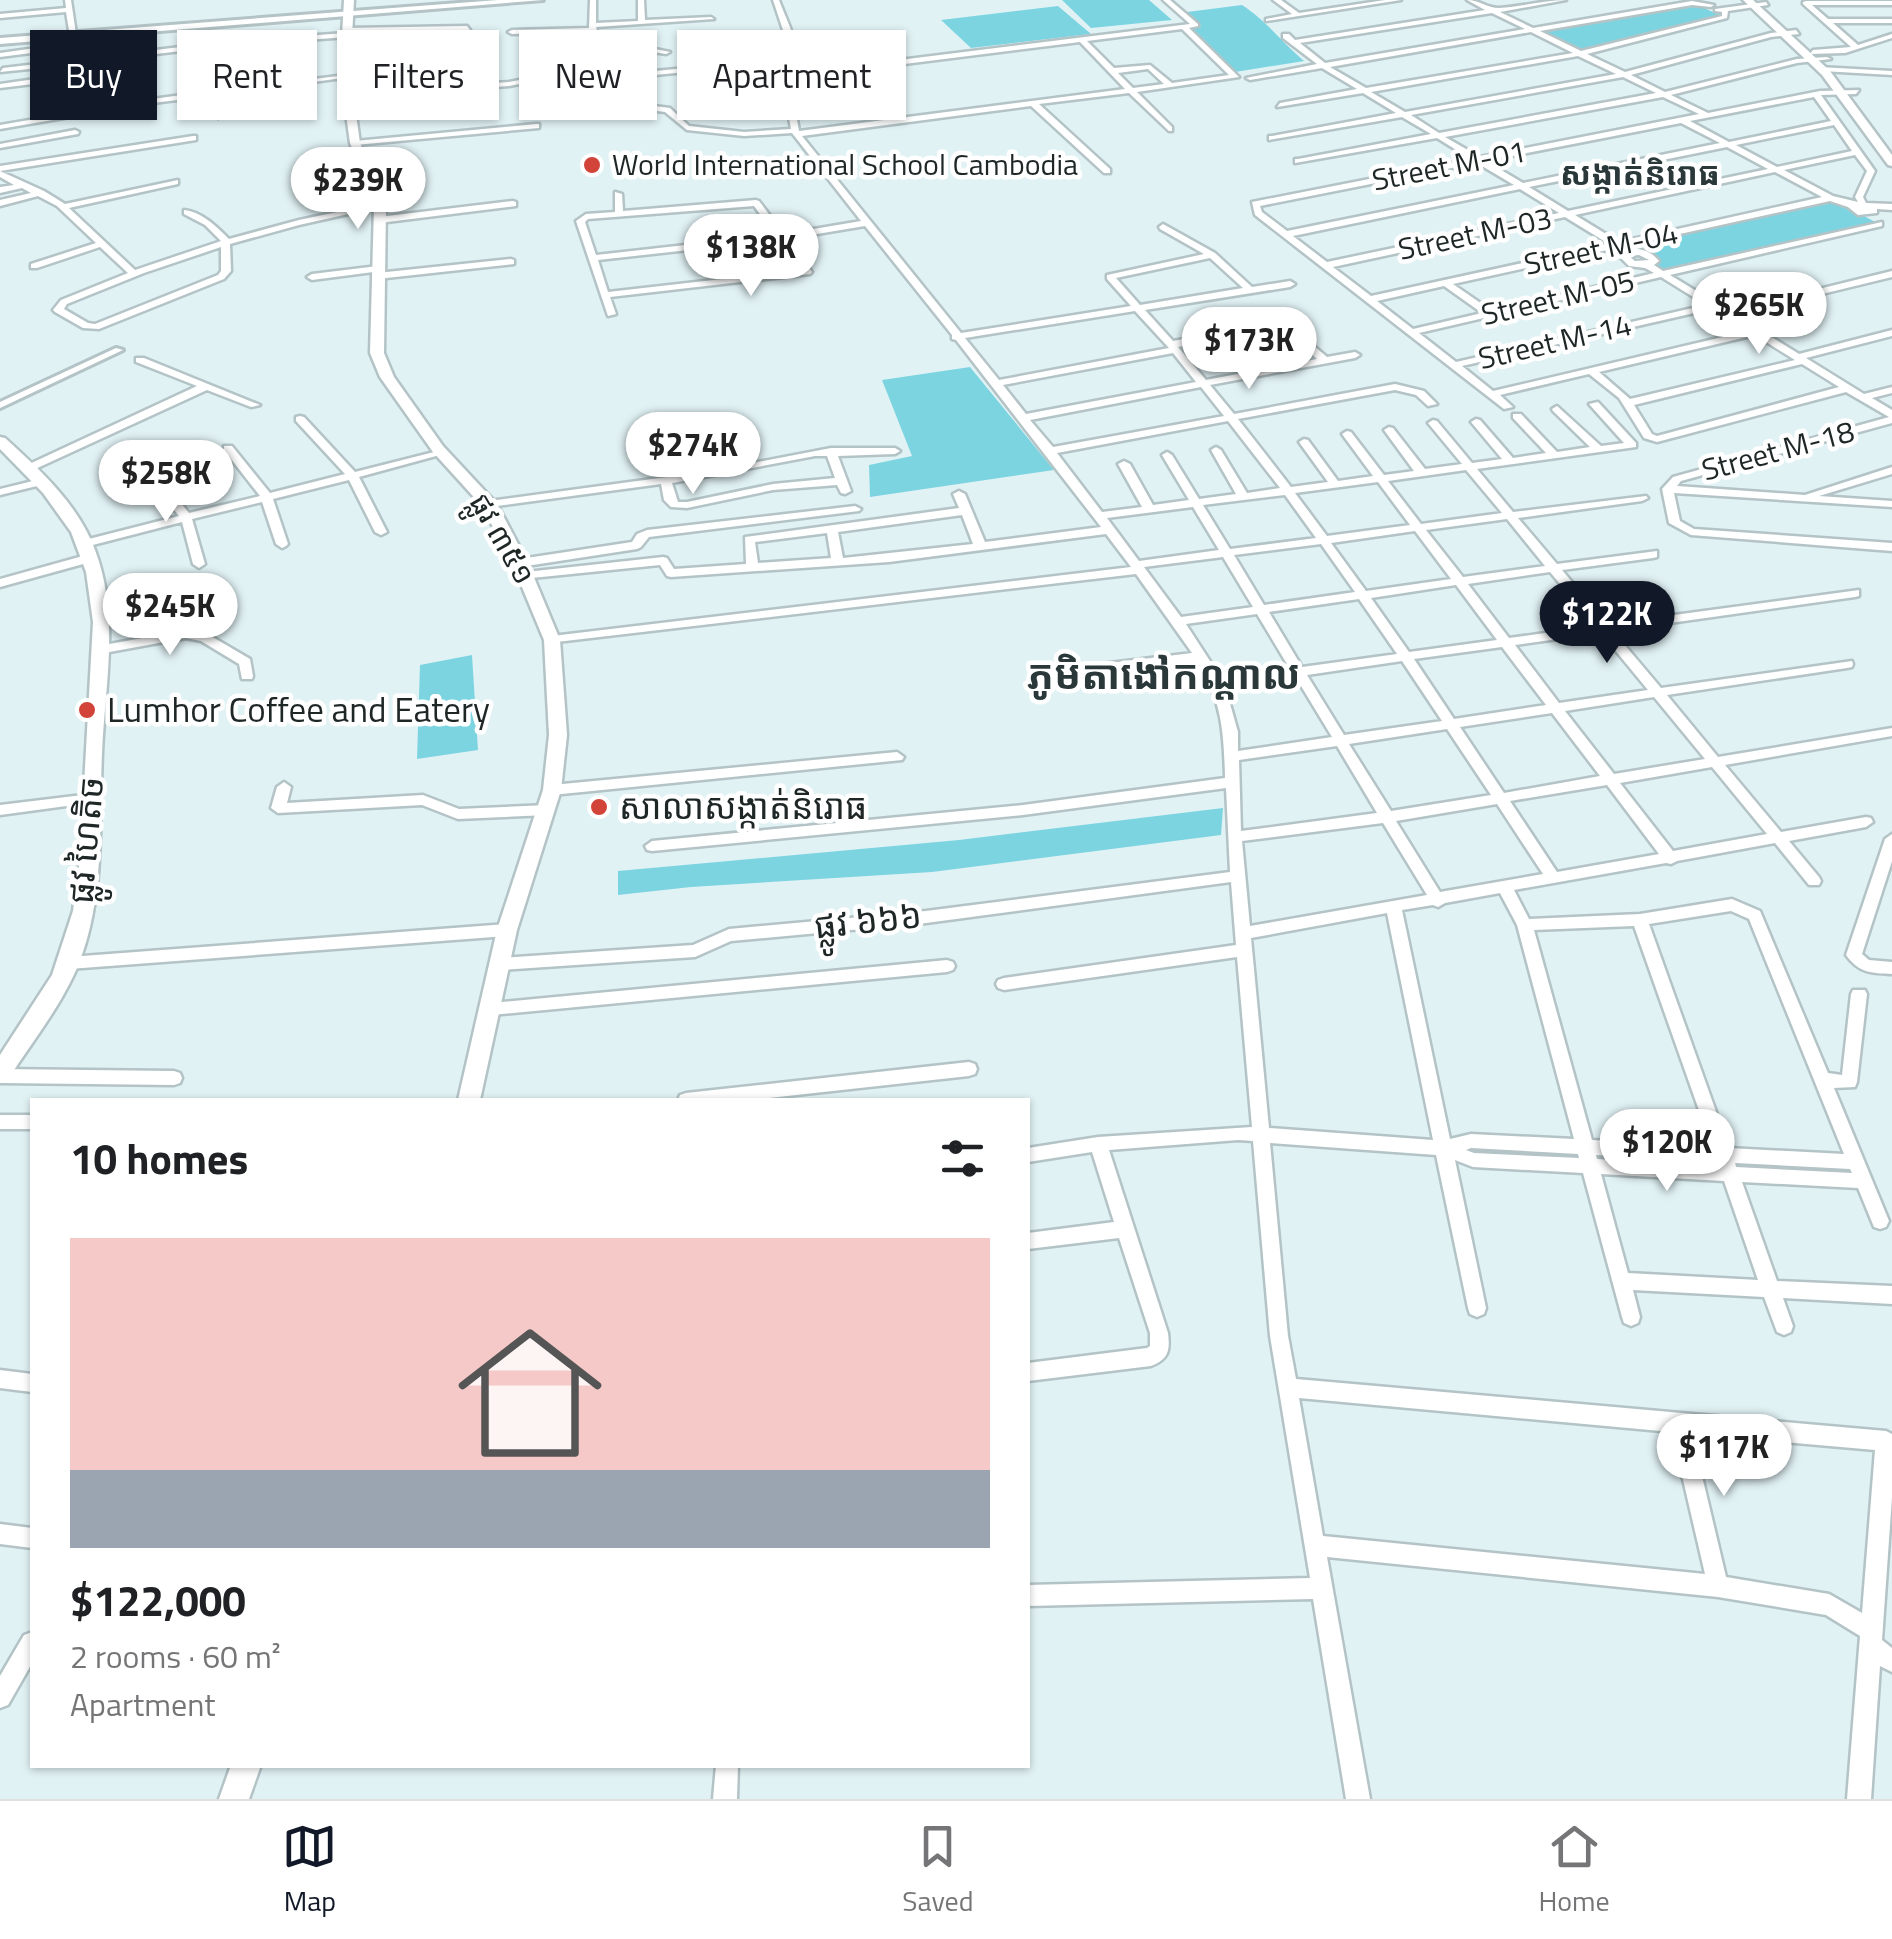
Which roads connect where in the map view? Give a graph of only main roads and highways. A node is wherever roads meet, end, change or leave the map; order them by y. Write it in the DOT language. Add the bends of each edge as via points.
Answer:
graph roads {
  1 [pos="538,0"];
  2 [pos="348,20"];
  3 [pos="0,43"];
  1 -- 2 [label="main road"];
  2 -- 3 [label="main road"];
}
